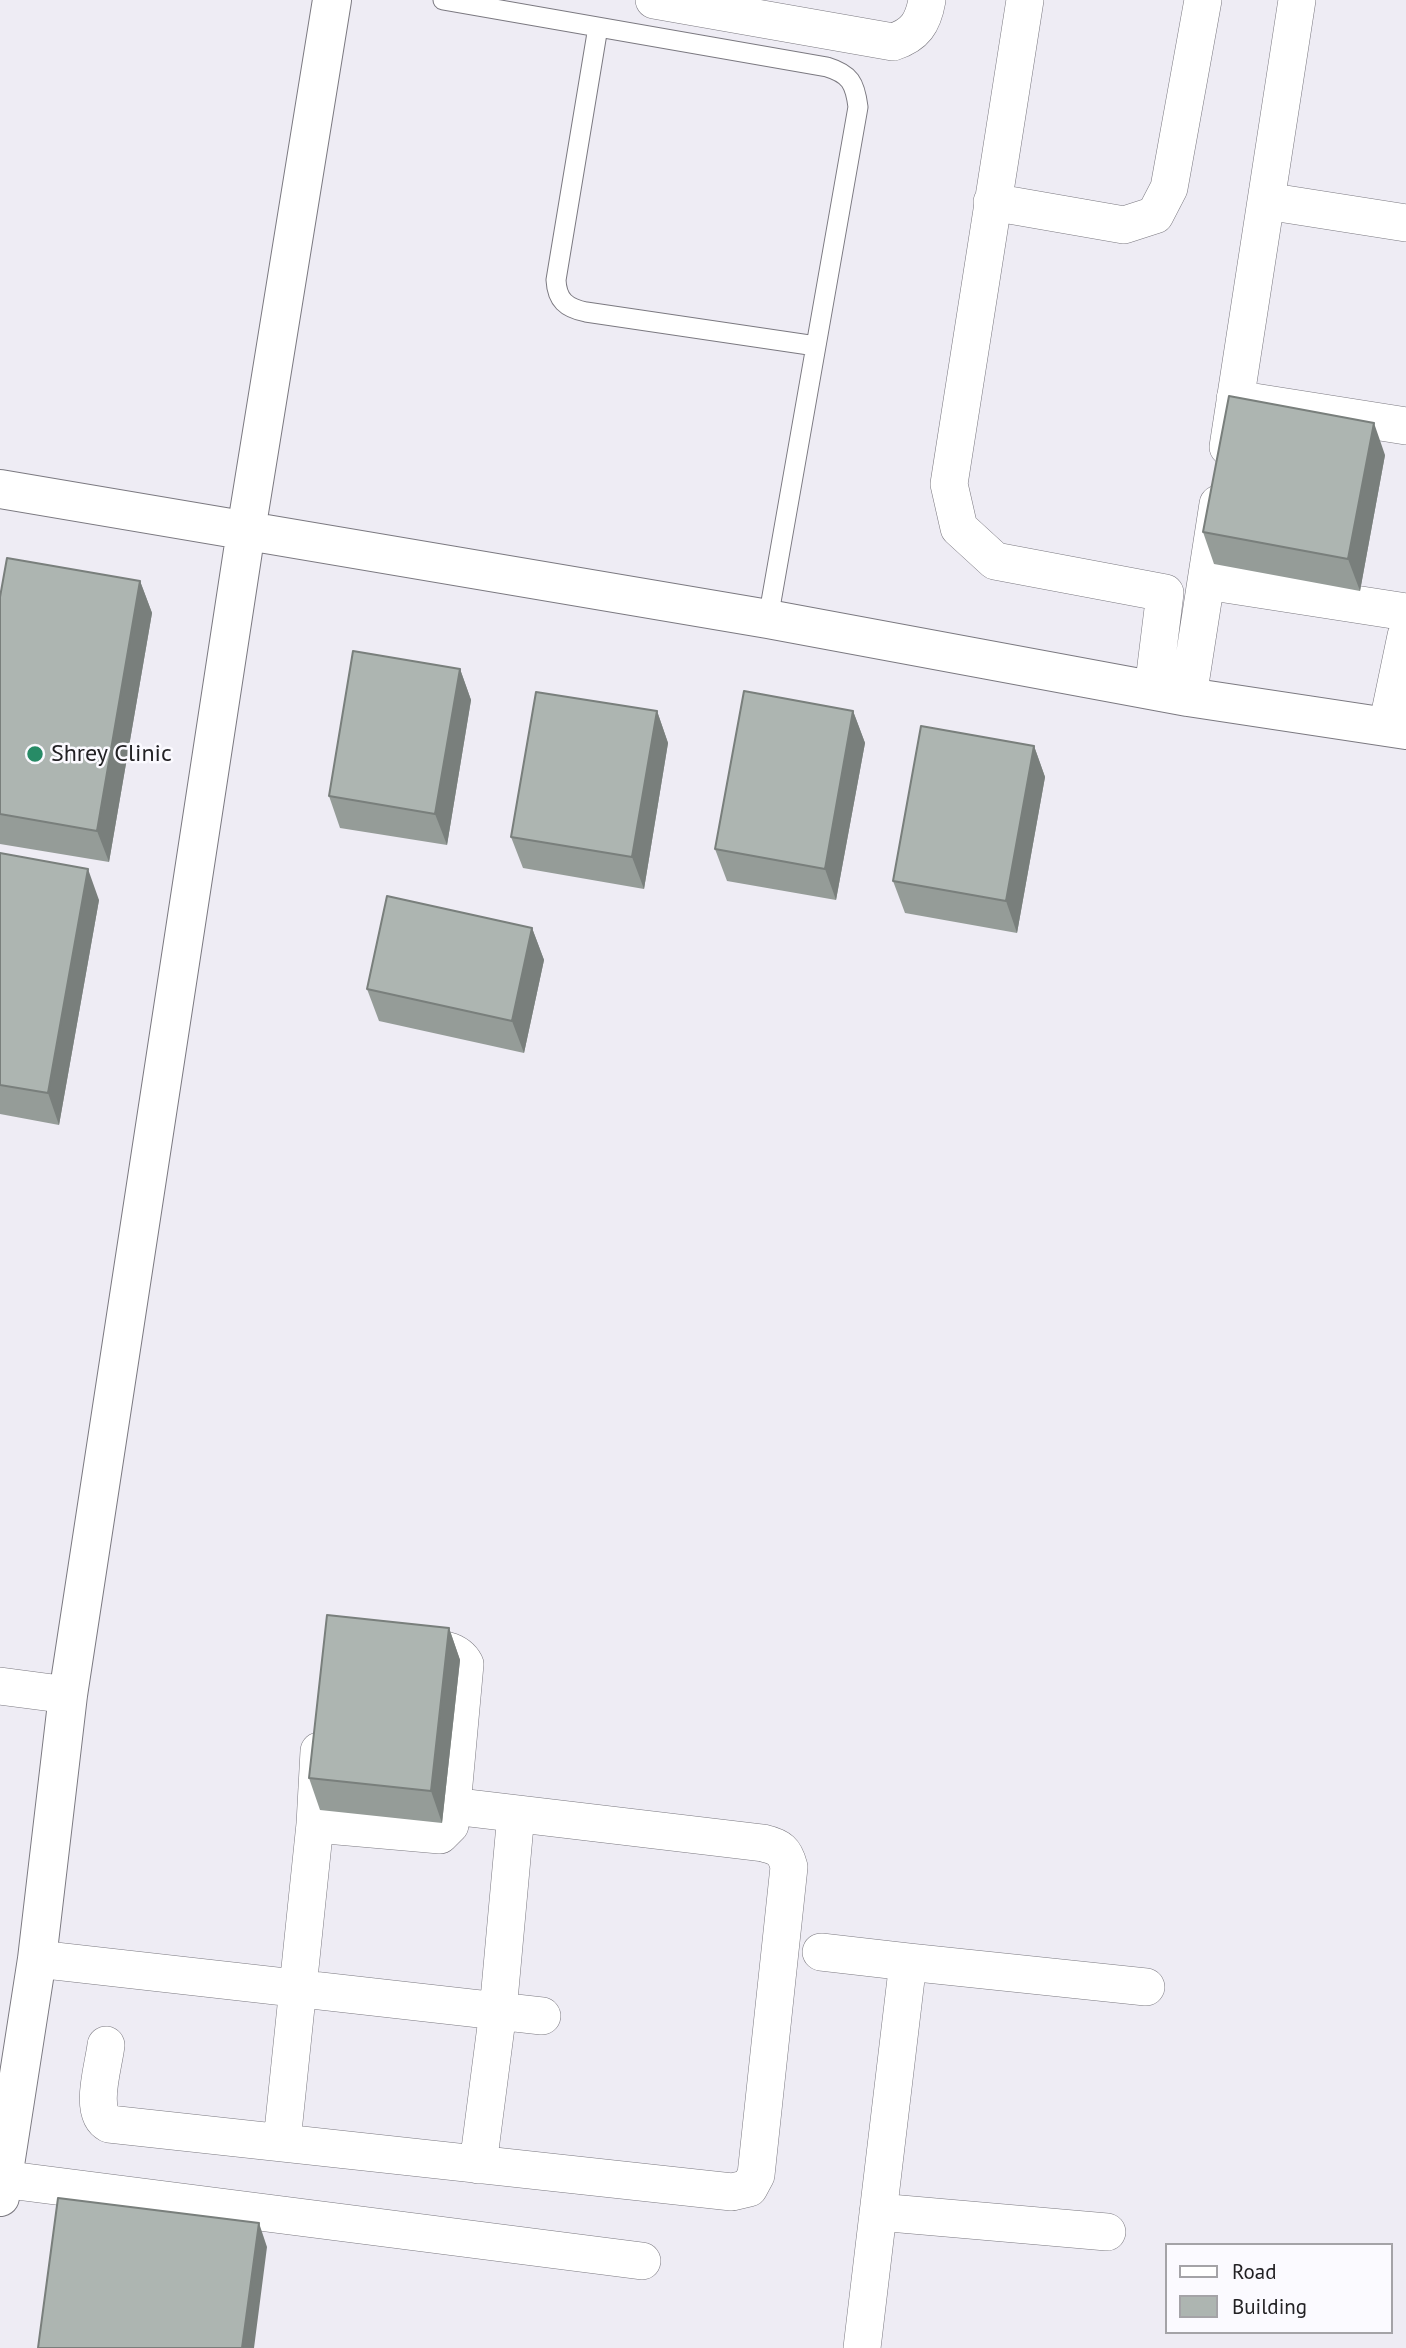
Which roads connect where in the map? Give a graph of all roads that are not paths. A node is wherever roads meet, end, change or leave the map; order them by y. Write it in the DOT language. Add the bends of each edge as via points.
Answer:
graph roads {
  1 [pos="332,0"];
  2 [pos="443,0"];
  3 [pos="654,0"];
  4 [pos="927,0"];
  5 [pos="1025,0"];
  6 [pos="1203,0"];
  7 [pos="1297,0"];
  8 [pos="598,27"];
  9 [pos="1266,201"];
  10 [pos="992,202"];
  11 [pos="1406,223"];
  12 [pos="816,346"];
  13 [pos="1235,399"];
  14 [pos="1406,426"];
  15 [pos="0,489"];
  16 [pos="246,531"];
  17 [pos="1206,581"];
  18 [pos="1406,612"];
  19 [pos="768,619"];
  20 [pos="1406,636"];
  21 [pos="1170,693"];
  22 [pos="1396,729"];
  23 [pos="375,1645"];
  24 [pos="0,1686"];
  25 [pos="68,1695"];
  26 [pos="322,1718"];
  27 [pos="452,1807"];
  28 [pos="516,1814"];
  29 [pos="315,1824"];
  30 [pos="821,1952"];
  31 [pos="37,1959"];
  32 [pos="908,1962"];
  33 [pos="300,1987"];
  34 [pos="1146,1987"];
  35 [pos="498,2011"];
  36 [pos="542,2016"];
  37 [pos="106,2045"];
  38 [pos="282,2141"];
  39 [pos="478,2165"];
  40 [pos="1,2188"];
  41 [pos="878,2212"];
  42 [pos="1107,2232"];
  43 [pos="642,2261"];
  44 [pos="862,2348"];
  1 -- 16 [label="street"];
  2 -- 8 [label="lane"];
  3 -- 4 [label="street" via="892,42 918,29"];
  5 -- 10 [label="street"];
  6 -- 10 [label="street" via="1169,188 1155,215 1124,225"];
  7 -- 9 [label="street"];
  8 -- 12 [label="lane" via="827,67 844,72 856,86 858,107"];
  8 -- 12 [label="lane" via="556,280 562,302 586,312"];
  9 -- 11 [label="street"];
  9 -- 13 [label="street"];
  10 -- 21 [label="street" via="948,484 960,528 995,561 1165,593"];
  12 -- 19 [label="lane"];
  13 -- 14 [label="street"];
  13 -- 17 [label="street"];
  15 -- 16 [label="street"];
  16 -- 19 [label="street"];
  16 -- 25 [label="street"];
  17 -- 18 [label="street"];
  17 -- 21 [label="street"];
  19 -- 21 [label="street"];
  20 -- 22 [label="street"];
  21 -- 22 [label="street"];
  23 -- 27 [label="street" via="451,1651 465,1664"];
  24 -- 25 [label="street"];
  25 -- 31 [label="street"];
  26 -- 29 [label="street"];
  27 -- 28 [label="street"];
  27 -- 29 [label="street" via="450,1825 440,1835"];
  28 -- 35 [label="street"];
  28 -- 39 [label="street" via="764,1843 778,1846 786,1854 789,1867 756,2175 749,2188 732,2192"];
  29 -- 33 [label="street"];
  30 -- 32 [label="street"];
  31 -- 33 [label="street"];
  31 -- 40 [label="street"];
  32 -- 34 [label="street"];
  32 -- 41 [label="street"];
  33 -- 35 [label="street"];
  33 -- 38 [label="street"];
  35 -- 36 [label="street"];
  35 -- 39 [label="street"];
  37 -- 38 [label="street" via="98,2110 103,2121"];
  38 -- 39 [label="street"];
  40 -- 43 [label="street"];
  41 -- 42 [label="street"];
  41 -- 44 [label="street"];
}
